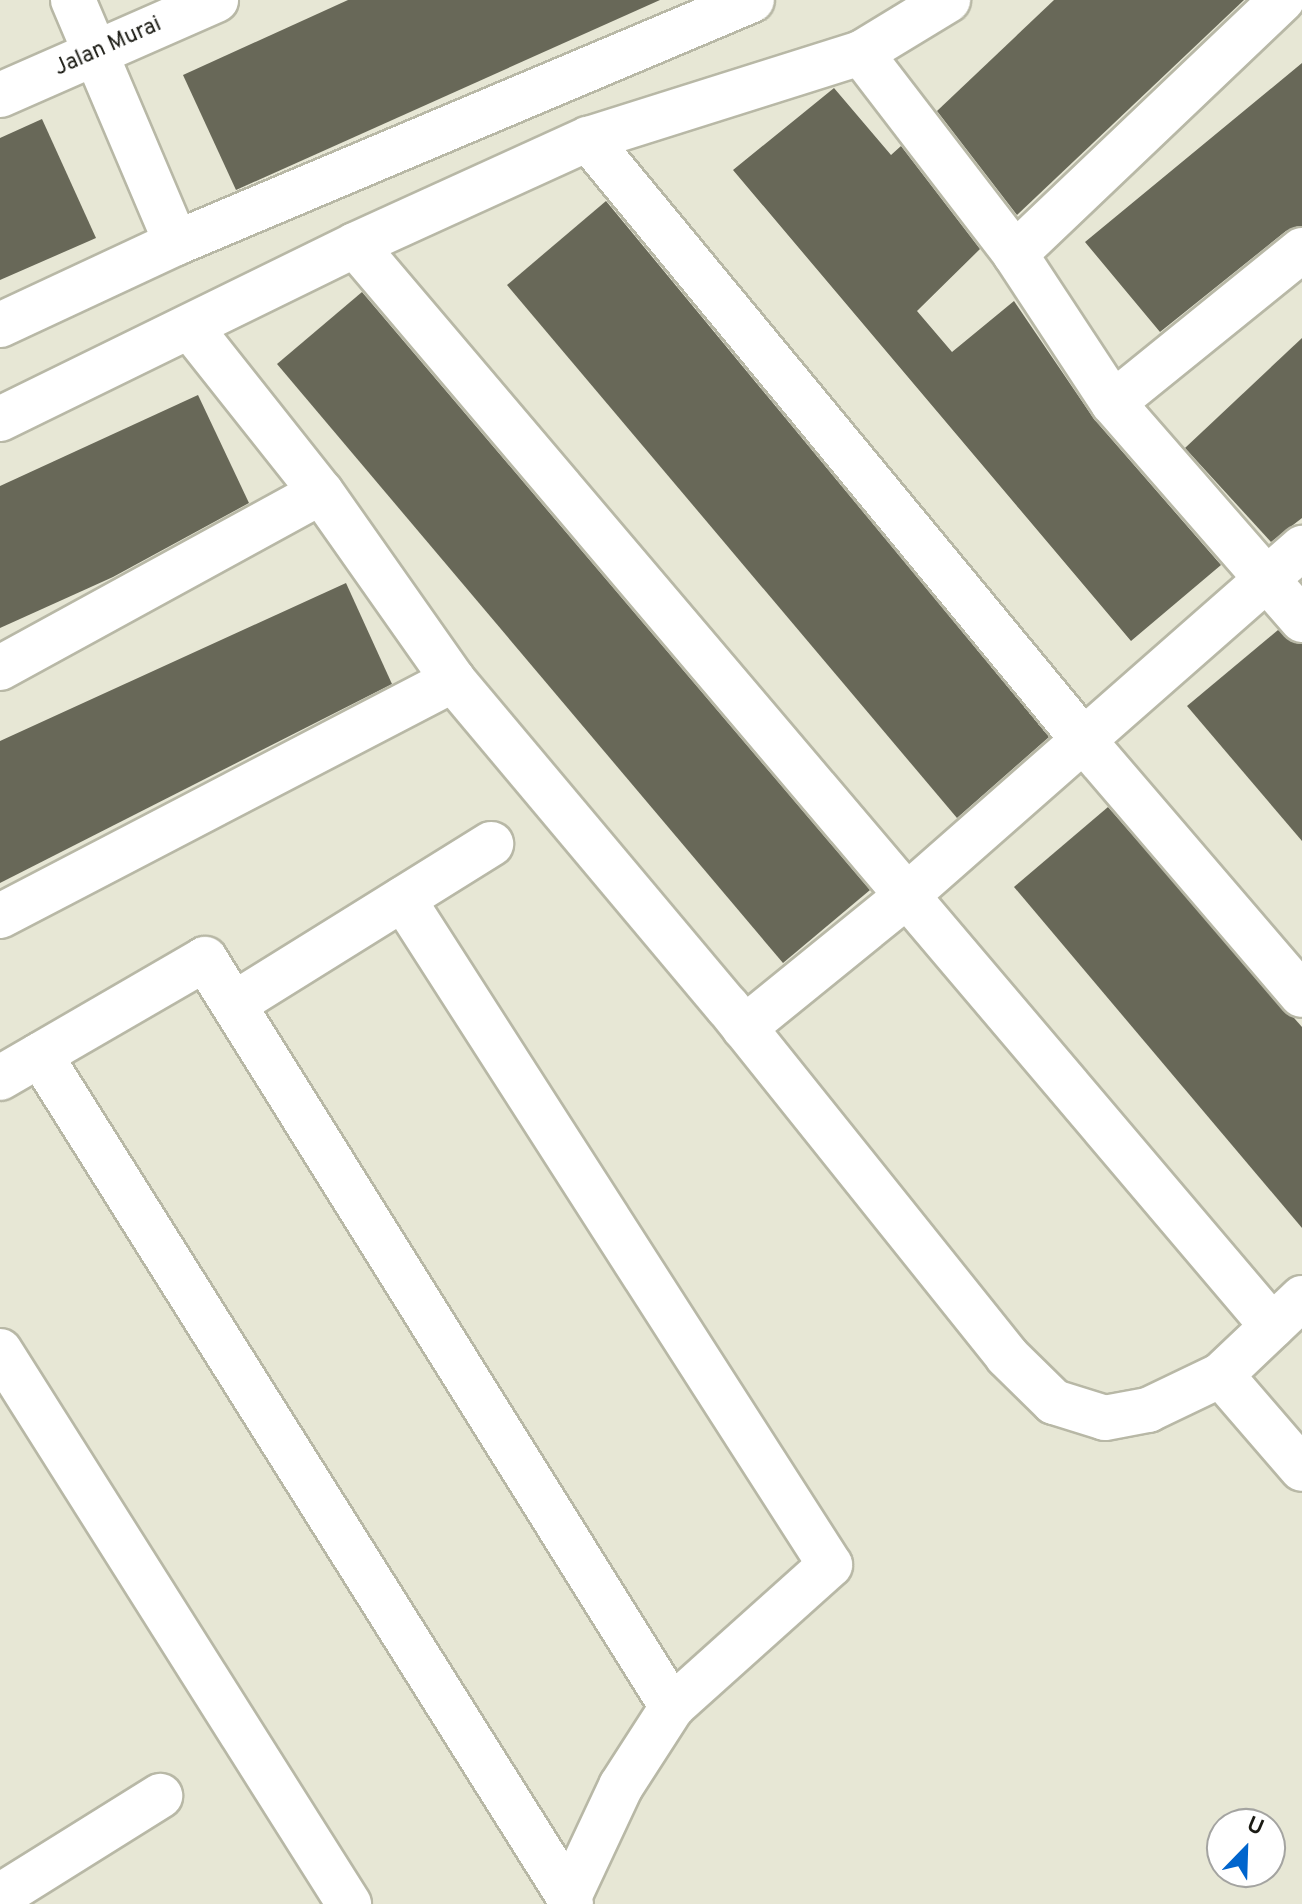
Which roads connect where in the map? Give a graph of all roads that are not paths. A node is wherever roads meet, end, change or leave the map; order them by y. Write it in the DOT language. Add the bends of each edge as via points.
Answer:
graph roads {
  1 [pos="73,0"];
  2 [pos="216,0"];
  3 [pos="752,0"];
  4 [pos="948,0"];
  5 [pos="1282,0"];
  6 [pos="94,52"];
  7 [pos="861,53"];
  8 [pos="0,95"];
  9 [pos="588,139"];
  10 [pos="176,243"];
  11 [pos="355,245"];
  12 [pos="1302,250"];
  13 [pos="1015,254"];
  14 [pos="0,325"];
  15 [pos="190,327"];
  16 [pos="1113,403"];
  17 [pos="0,419"];
  18 [pos="321,492"];
  19 [pos="1302,548"];
  20 [pos="1267,582"];
  21 [pos="1302,620"];
  22 [pos="0,668"];
  23 [pos="453,680"];
  24 [pos="1085,742"];
  25 [pos="491,844"];
  26 [pos="905,897"];
  27 [pos="403,899"];
  28 [pos="0,916"];
  29 [pos="1302,995"];
  30 [pos="234,1004"];
  31 [pos="744,1028"];
  32 [pos="40,1055"];
  33 [pos="0,1078"];
  34 [pos="1287,1312"];
  35 [pos="0,1351"];
  36 [pos="1221,1375"];
  37 [pos="1302,1469"];
  38 [pos="672,1707"];
  39 [pos="160,1796"];
  40 [pos="0,1896"];
  41 [pos="570,1900"];
  42 [pos="349,1904"];
  1 -- 6 [label="street"];
  2 -- 6 [label="street, Jalan Murai"];
  3 -- 10 [label="street"];
  4 -- 7 [label="street"];
  5 -- 13 [label="street"];
  6 -- 8 [label="street, Jalan Murai"];
  6 -- 10 [label="street"];
  7 -- 9 [label="street"];
  7 -- 13 [label="street"];
  9 -- 11 [label="street"];
  9 -- 24 [label="street"];
  10 -- 14 [label="street"];
  11 -- 15 [label="street"];
  11 -- 26 [label="street"];
  12 -- 16 [label="street"];
  13 -- 16 [label="street"];
  15 -- 17 [label="street"];
  15 -- 18 [label="street"];
  16 -- 20 [label="street"];
  18 -- 22 [label="street"];
  18 -- 23 [label="street"];
  19 -- 20 [label="street"];
  20 -- 21 [label="street"];
  20 -- 24 [label="street"];
  23 -- 28 [label="street"];
  23 -- 31 [label="street"];
  24 -- 26 [label="street"];
  24 -- 29 [label="street"];
  25 -- 27 [label="street"];
  26 -- 31 [label="street"];
  26 -- 34 [label="street"];
  27 -- 30 [label="street"];
  27 -- 38 [label="street" via="830,1565"];
  30 -- 32 [label="street" via="205,959"];
  30 -- 38 [label="street"];
  31 -- 36 [label="street" via="1007,1356 1054,1402 1105,1418 1148,1410"];
  32 -- 33 [label="street"];
  32 -- 41 [label="street"];
  34 -- 36 [label="street"];
  35 -- 42 [label="street"];
  36 -- 37 [label="street"];
  38 -- 41 [label="street" via="621,1786"];
  39 -- 40 [label="street"];
}
